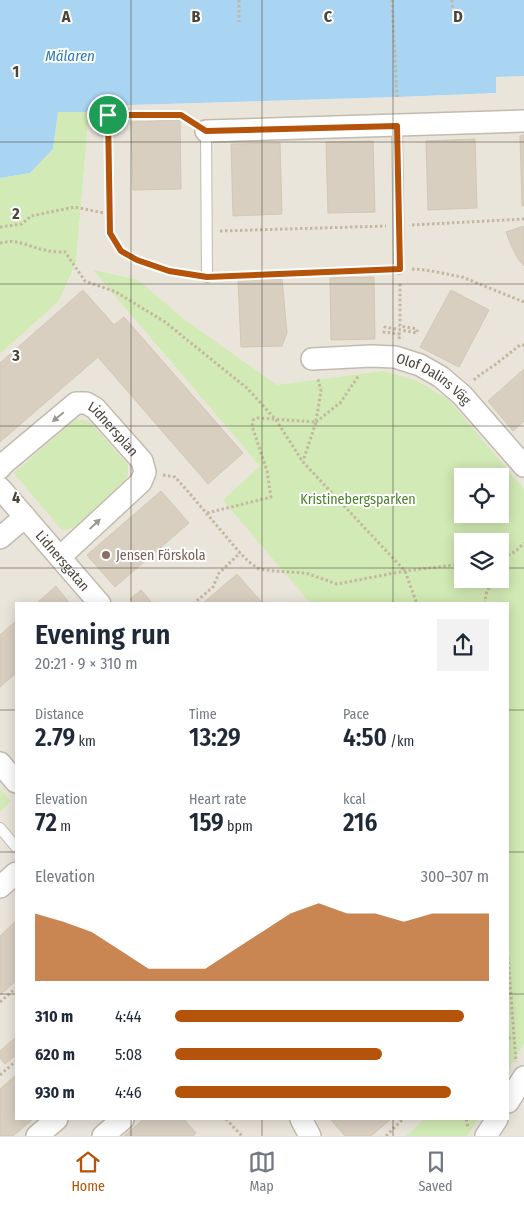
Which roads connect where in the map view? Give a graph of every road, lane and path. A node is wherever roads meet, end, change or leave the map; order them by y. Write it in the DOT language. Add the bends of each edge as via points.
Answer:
graph roads {
  1 [pos="239,0"];
  2 [pos="392,0"];
  3 [pos="452,0"];
  4 [pos="453,16"];
  5 [pos="239,22"];
  6 [pos="397,97"];
  7 [pos="524,121"];
  8 [pos="397,126"];
  9 [pos="206,131"];
  10 [pos="109,214"];
  11 [pos="524,219"];
  12 [pos="399,225"];
  13 [pos="0,227"];
  14 [pos="207,231"];
  15 [pos="0,243"];
  16 [pos="400,269"];
  17 [pos="207,277"];
  18 [pos="524,302"];
  19 [pos="400,334"];
  20 [pos="524,344"];
  21 [pos="315,369"];
  22 [pos="362,370"];
  23 [pos="477,377"];
  24 [pos="276,420"];
  25 [pos="316,422"];
  26 [pos="303,462"];
  27 [pos="524,466"];
  28 [pos="0,468"];
  29 [pos="175,477"];
  30 [pos="0,488"];
  31 [pos="206,513"];
  32 [pos="25,517"];
  33 [pos="0,538"];
  34 [pos="524,543"];
  35 [pos="240,553"];
  36 [pos="509,554"];
  37 [pos="60,557"];
  38 [pos="454,565"];
  39 [pos="405,572"];
  40 [pos="488,588"];
  41 [pos="98,602"];
  42 [pos="195,602"];
  43 [pos="416,602"];
  44 [pos="485,602"];
  45 [pos="0,763"];
  46 [pos="15,781"];
  47 [pos="0,828"];
  48 [pos="15,847"];
  49 [pos="15,875"];
  50 [pos="0,887"];
  51 [pos="509,970"];
  52 [pos="15,989"];
  53 [pos="0,1002"];
  54 [pos="509,1038"];
  55 [pos="514,1038"];
  56 [pos="15,1062"];
  57 [pos="520,1070"];
  58 [pos="0,1075"];
  59 [pos="509,1099"];
  60 [pos="56,1120"];
  61 [pos="122,1120"];
  62 [pos="227,1120"];
  63 [pos="302,1120"];
  64 [pos="403,1120"];
  65 [pos="496,1120"];
  66 [pos="37,1136"];
  67 [pos="103,1136"];
  68 [pos="242,1136"];
  69 [pos="310,1136"];
  70 [pos="386,1136"];
  71 [pos="486,1136"];
  1 -- 5 [label="path"];
  2 -- 6 [label="path"];
  3 -- 4 [label="path"];
  7 -- 8 [label="street"];
  8 -- 9 [label="street"];
  8 -- 12 [label="lane"];
  9 -- 10 [label="path" via="181,115 108,115"];
  9 -- 14 [label="lane"];
  10 -- 13 [label="path" via="75,207 31,216 22,224"];
  10 -- 17 [label="path" via="110,233 121,251 169,271"];
  11 -- 12 [label="path"];
  12 -- 14 [label="path"];
  12 -- 16 [label="lane"];
  14 -- 17 [label="lane"];
  15 -- 24 [label="path" via="22,242 44,250 66,252 85,281 116,292 165,322 248,389"];
  16 -- 17 [label="path"];
  16 -- 18 [label="path" via="462,277"];
  16 -- 19 [label="path" via="400,326 417,329 417,333 384,327 384,332"];
  20 -- 23 [label="path"];
  21 -- 25 [label="path" via="322,391"];
  21 -- 27 [label="street, Olof Dalins Väg" via="371,356 395,357 420,365 462,395"];
  22 -- 25 [label="path" via="341,402"];
  24 -- 25 [label="path"];
  24 -- 26 [label="path"];
  24 -- 31 [label="path" via="258,418 253,420 252,426 267,471 271,497"];
  25 -- 26 [label="path"];
  26 -- 39 [label="path"];
  37 -- 28 [label="street, Lidnersplan, one-way" via="141,482 145,472 142,461 95,408 86,403 76,403"];
  29 -- 31 [label="path"];
  30 -- 32 [label="street"];
  31 -- 35 [label="path"];
  32 -- 33 [label="street"];
  32 -- 37 [label="street, Lidnersgatan"];
  34 -- 36 [label="path"];
  35 -- 39 [label="path" via="260,569 306,573 336,584"];
  35 -- 42 [label="path" via="219,573 213,587"];
  37 -- 41 [label="street, Lidnersgatan"];
  38 -- 39 [label="path"];
  39 -- 43 [label="path"];
  40 -- 44 [label="path"];
  45 -- 46 [label="street"];
  47 -- 48 [label="lane"];
  49 -- 50 [label="street"];
  51 -- 55 [label="path"];
  52 -- 53 [label="path"];
  54 -- 55 [label="path"];
  55 -- 57 [label="path"];
  56 -- 58 [label="path"];
  57 -- 59 [label="street"];
  60 -- 66 [label="street"];
  61 -- 67 [label="street"];
  62 -- 68 [label="path"];
  63 -- 69 [label="street"];
  64 -- 70 [label="path"];
  65 -- 71 [label="street"];
}
